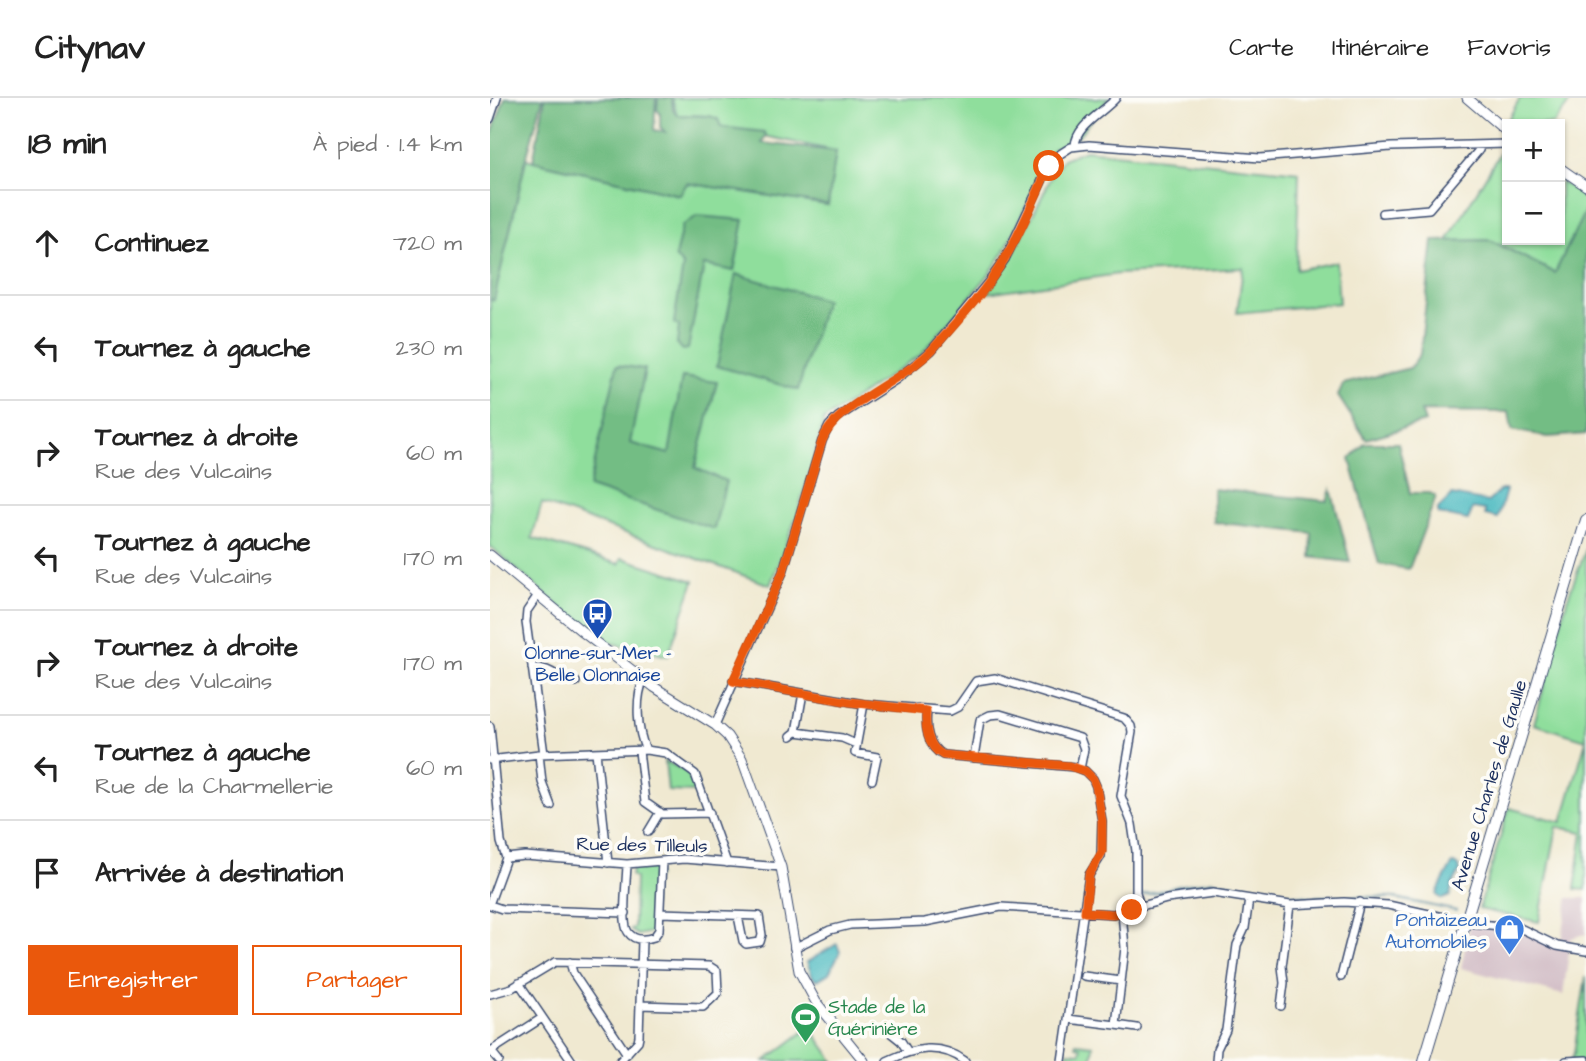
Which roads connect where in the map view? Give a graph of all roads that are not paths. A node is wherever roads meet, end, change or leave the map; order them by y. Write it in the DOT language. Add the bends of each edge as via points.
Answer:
graph roads {
  1 [pos="497,98"];
  2 [pos="1116,98"];
  3 [pos="1467,98"];
  4 [pos="491,119"];
  5 [pos="1502,128"];
  6 [pos="1502,144"];
  7 [pos="1480,145"];
  8 [pos="1075,146"];
  9 [pos="1565,171"];
  10 [pos="1586,186"];
  11 [pos="1382,213"];
  12 [pos="1586,520"];
  13 [pos="490,555"];
  14 [pos="538,595"];
  15 [pos="532,668"];
  16 [pos="644,679"];
  17 [pos="733,681"];
  18 [pos="576,682"];
  19 [pos="803,693"];
  20 [pos="864,704"];
  21 [pos="926,711"];
  22 [pos="715,725"];
  23 [pos="490,726"];
  24 [pos="856,744"];
  25 [pos="643,750"];
  26 [pos="596,752"];
  27 [pos="542,754"];
  28 [pos="974,758"];
  29 [pos="492,760"];
  30 [pos="1080,769"];
  31 [pos="872,780"];
  32 [pos="551,806"];
  33 [pos="660,812"];
  34 [pos="710,813"];
  35 [pos="648,832"];
  36 [pos="506,858"];
  37 [pos="662,860"];
  38 [pos="608,863"];
  39 [pos="727,863"];
  40 [pos="627,864"];
  41 [pos="781,867"];
  42 [pos="1249,899"];
  43 [pos="1360,902"];
  44 [pos="490,903"];
  45 [pos="1290,905"];
  46 [pos="1140,907"];
  47 [pos="1085,912"];
  48 [pos="1122,912"];
  49 [pos="626,913"];
  50 [pos="660,913"];
  51 [pos="738,916"];
  52 [pos="1465,921"];
  53 [pos="642,940"];
  54 [pos="794,948"];
  55 [pos="1586,951"];
  56 [pos="570,962"];
  57 [pos="641,964"];
  58 [pos="1084,976"];
  59 [pos="1341,977"];
  60 [pos="1121,981"];
  61 [pos="519,983"];
  62 [pos="490,994"];
  63 [pos="640,1005"];
  64 [pos="1281,1006"];
  65 [pos="542,1018"];
  66 [pos="1068,1019"];
  67 [pos="1116,1025"];
  68 [pos="1137,1028"];
  69 [pos="891,1033"];
  70 [pos="491,1051"];
  71 [pos="908,1052"];
  72 [pos="627,1054"];
  73 [pos="1586,1060"];
  74 [pos="499,1061"];
  75 [pos="572,1061"];
  76 [pos="620,1061"];
  77 [pos="864,1061"];
  78 [pos="887,1061"];
  79 [pos="965,1061"];
  80 [pos="1062,1061"];
  81 [pos="1216,1061"];
  82 [pos="1424,1061"];
  83 [pos="1566,1061"];
  1 -- 4 [label="street"];
  2 -- 8 [label="street" via="1083,128"];
  3 -- 5 [label="street"];
  6 -- 7 [label="street"];
  7 -- 8 [label="street" via="1391,146 1260,158"];
  7 -- 11 [label="street" via="1429,209"];
  8 -- 17 [label="street" via="1049,166 1005,259 931,351 829,426 783,572"];
  9 -- 10 [label="street"];
  12 -- 52 [label="main road, Avenue Charles de Gaulle"];
  13 -- 14 [label="street"];
  14 -- 15 [label="street" via="526,616"];
  14 -- 16 [label="street"];
  15 -- 18 [label="street" via="544,668"];
  15 -- 27 [label="street"];
  16 -- 22 [label="street"];
  16 -- 25 [label="street" via="639,710"];
  17 -- 19 [label="street"];
  17 -- 22 [label="street"];
  19 -- 20 [label="street"];
  19 -- 24 [label="street" via="794,734 842,738"];
  20 -- 21 [label="street"];
  20 -- 24 [label="street"];
  21 -- 28 [label="street" via="926,726 937,752"];
  21 -- 46 [label="street" via="955,709 976,681 987,678 1124,718 1132,732 1121,796 1132,824"];
  22 -- 41 [label="street" via="743,759"];
  23 -- 29 [label="street"];
  24 -- 31 [label="street" via="855,753 877,757"];
  25 -- 26 [label="street"];
  25 -- 33 [label="street" via="645,803"];
  25 -- 34 [label="street" via="661,751 691,769"];
  26 -- 27 [label="street"];
  26 -- 38 [label="street"];
  27 -- 29 [label="street"];
  27 -- 32 [label="street" via="542,782"];
  28 -- 30 [label="street"];
  28 -- 30 [label="street" via="980,720 1000,714 1080,738 1084,749"];
  29 -- 36 [label="street"];
  30 -- 47 [label="street" via="1096,786 1102,821 1102,852 1089,875"];
  33 -- 34 [label="street"];
  33 -- 35 [label="street"];
  34 -- 39 [label="street"];
  36 -- 38 [label="street, Rue des Tilleuls"];
  36 -- 44 [label="street"];
  37 -- 39 [label="street, Rue des Tilleuls"];
  37 -- 40 [label="street, Rue des Tilleuls"];
  37 -- 50 [label="street"];
  38 -- 40 [label="street, Rue des Tilleuls"];
  39 -- 41 [label="street, Rue des Tilleuls"];
  40 -- 49 [label="street"];
  41 -- 54 [label="street"];
  42 -- 45 [label="street"];
  42 -- 46 [label="street" via="1205,893"];
  42 -- 81 [label="street" via="1237,945 1226,1030"];
  43 -- 45 [label="street"];
  43 -- 52 [label="street"];
  43 -- 59 [label="street"];
  44 -- 49 [label="street" via="502,909"];
  45 -- 64 [label="street"];
  46 -- 48 [label="street"];
  47 -- 48 [label="street"];
  47 -- 54 [label="street" via="1001,907 925,922 850,925"];
  47 -- 66 [label="street"];
  48 -- 60 [label="street" via="1125,948"];
  49 -- 53 [label="street" via="628,933"];
  50 -- 51 [label="street"];
  50 -- 53 [label="street" via="658,934"];
  51 -- 51 [label="street" via="759,916 760,942 743,941"];
  52 -- 55 [label="street" via="1520,928 1557,946"];
  52 -- 82 [label="main road, Avenue Charles de Gaulle"];
  53 -- 57 [label="street"];
  54 -- 77 [label="street" via="804,983"];
  56 -- 57 [label="street"];
  56 -- 61 [label="street" via="550,963"];
  56 -- 72 [label="street"];
  57 -- 63 [label="street"];
  57 -- 63 [label="street" via="713,967 719,990 703,1007"];
  58 -- 60 [label="street"];
  60 -- 67 [label="street"];
  61 -- 62 [label="street"];
  61 -- 65 [label="street"];
  63 -- 72 [label="street" via="638,1041"];
  65 -- 70 [label="street"];
  65 -- 75 [label="street"];
  66 -- 67 [label="street"];
  66 -- 80 [label="street"];
  67 -- 68 [label="street"];
  69 -- 71 [label="street"];
  70 -- 74 [label="street"];
  71 -- 78 [label="street"];
  71 -- 79 [label="street" via="946,1050"];
  72 -- 76 [label="street"];
  73 -- 83 [label="street"];
}
